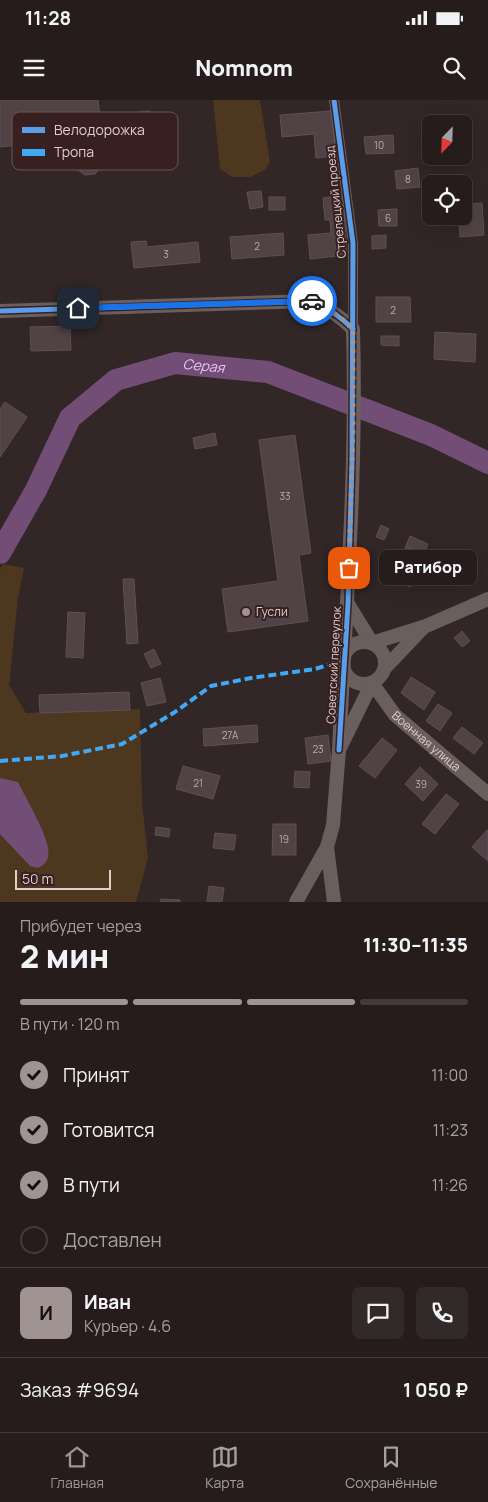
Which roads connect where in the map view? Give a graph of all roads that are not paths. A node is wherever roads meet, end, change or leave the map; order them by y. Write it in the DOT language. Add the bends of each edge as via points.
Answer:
graph roads {
  1 [pos="334,100"];
  2 [pos="0,311"];
  3 [pos="353,329"];
  4 [pos="354,361"];
  5 [pos="488,599"];
  6 [pos="348,604"];
  7 [pos="426,626"];
  8 [pos="372,643"];
  9 [pos="344,660"];
  10 [pos="385,668"];
  11 [pos="372,682"];
  12 [pos="339,750"];
  13 [pos="488,794"];
  14 [pos="327,847"];
  15 [pos="296,902"];
  16 [pos="334,902"];
  1 -- 3 [label="street, Стрелецкий проезд" via="353,243"];
  2 -- 3 [label="street" via="312,301 340,316"];
  3 -- 4 [label="street, Стрелецкий проезд"];
  4 -- 6 [label="street, Советский переулок"];
  5 -- 7 [label="street"];
  6 -- 8 [label="street"];
  6 -- 9 [label="street, Советский переулок"];
  7 -- 8 [label="street"];
  7 -- 10 [label="street"];
  8 -- 9 [label="street" via="354,645"];
  8 -- 10 [label="street" via="383,653"];
  9 -- 11 [label="street" via="345,671 351,679 361,684"];
  9 -- 12 [label="street, Советский переулок"];
  10 -- 11 [label="street"];
  11 -- 12 [label="street"];
  11 -- 13 [label="street, Военная улица" via="395,715"];
  12 -- 14 [label="street, Советский переулок" via="333,824"];
  14 -- 15 [label="street"];
  14 -- 16 [label="street"];
}
